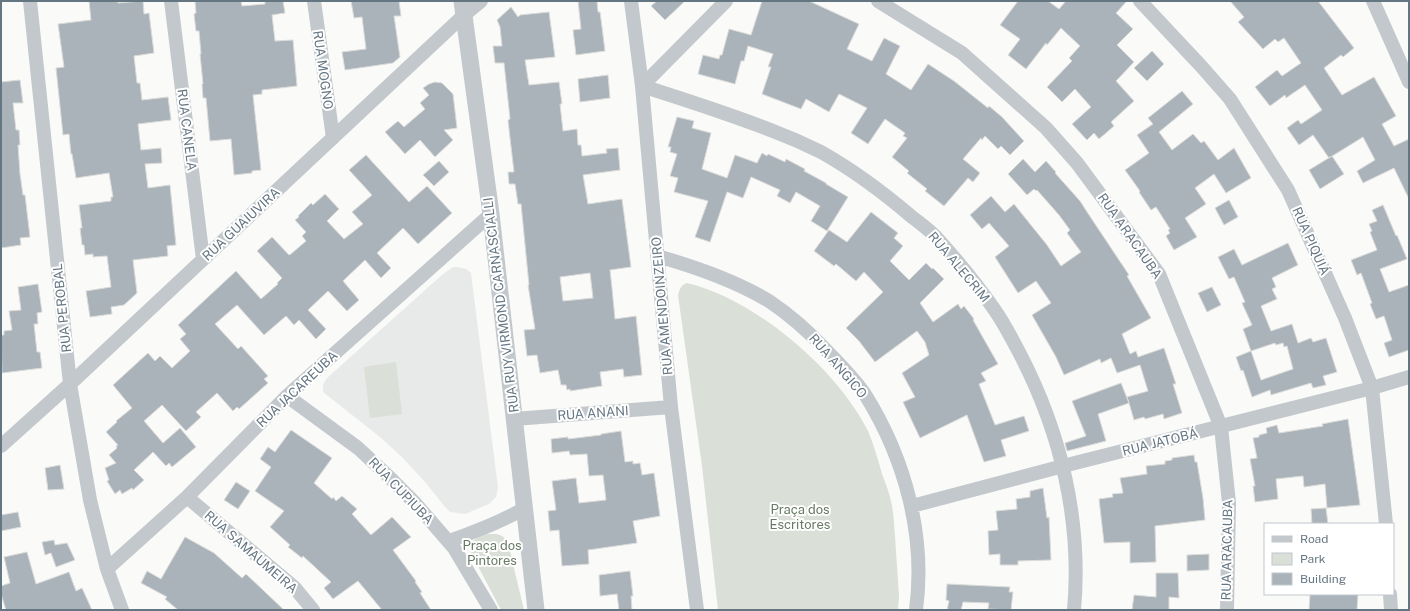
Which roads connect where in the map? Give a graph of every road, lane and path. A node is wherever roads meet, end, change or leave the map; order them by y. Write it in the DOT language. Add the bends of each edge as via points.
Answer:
graph roads {
  1 [pos="30,1"];
  2 [pos="171,1"];
  3 [pos="314,1"];
  4 [pos="481,1"];
  5 [pos="631,1"];
  6 [pos="726,1"];
  7 [pos="878,1"];
  8 [pos="1140,1"];
  9 [pos="1373,1"];
  10 [pos="463,8"];
  11 [pos="1409,82"];
  12 [pos="642,86"];
  13 [pos="332,138"];
  14 [pos="491,214"];
  15 [pos="657,256"];
  16 [pos="203,259"];
  17 [pos="1409,377"];
  18 [pos="70,384"];
  19 [pos="1372,388"];
  20 [pos="287,396"];
  21 [pos="671,407"];
  22 [pos="514,419"];
  23 [pos="1221,427"];
  24 [pos="1,446"];
  25 [pos="1064,466"];
  26 [pos="187,497"];
  27 [pos="912,506"];
  28 [pos="525,508"];
  29 [pos="1386,523"];
  30 [pos="449,541"];
  31 [pos="107,569"];
  32 [pos="1390,595"];
  33 [pos="122,610"];
  34 [pos="313,610"];
  35 [pos="491,610"];
  36 [pos="536,610"];
  37 [pos="697,610"];
  38 [pos="916,610"];
  39 [pos="1074,610"];
  40 [pos="1227,610"];
  41 [pos="1391,610"];
  1 -- 18 [label="street, RUA PEROBAL"];
  2 -- 16 [label="street, RUA CANELA"];
  3 -- 13 [label="street, RUA MOGNO"];
  4 -- 10 [label="street, RUA GUAIUVIRA"];
  5 -- 12 [label="street, RUA AMENDOINZEIRO"];
  6 -- 12 [label="street"];
  7 -- 23 [label="street, RUA ARACAUBA" via="962,53 1046,128 1078,163 1159,274"];
  8 -- 19 [label="street, RUA PIQUIÁ" via="1230,99 1288,190 1345,318"];
  9 -- 11 [label="street"];
  10 -- 13 [label="street, RUA GUAIUVIRA"];
  10 -- 14 [label="street, RUA RUY VIRMOND CARNASCIALLI"];
  12 -- 15 [label="street, RUA AMENDOINZEIRO"];
  12 -- 25 [label="street, RUA ALECRIM" via="746,120 821,152 873,186 934,235 995,310 1012,339 1040,397"];
  13 -- 16 [label="street, RUA GUAIUVIRA"];
  14 -- 20 [label="street, RUA JACAREÚBA"];
  14 -- 22 [label="street, RUA RUY VIRMOND CARNASCIALLI"];
  15 -- 21 [label="street, RUA AMENDOINZEIRO"];
  15 -- 27 [label="street, RUA ANGICO" via="705,271 745,288 785,313 814,337 865,395 899,465"];
  16 -- 18 [label="street, RUA GUAIUVIRA"];
  17 -- 19 [label="street, RUA JATOBÁ"];
  18 -- 24 [label="street, RUA GUAIUVIRA"];
  18 -- 31 [label="street, RUA PEROBAL" via="90,500"];
  19 -- 23 [label="street, RUA JATOBÁ"];
  19 -- 29 [label="street, RUA PIQUIÁ"];
  20 -- 26 [label="street, RUA JACAREÚBA"];
  20 -- 30 [label="street, RUA CUPIUBA" via="358,448 415,503"];
  21 -- 22 [label="street, RUA ANANI"];
  21 -- 37 [label="street, RUA AMENDOINZEIRO"];
  22 -- 28 [label="street, RUA RUY VIRMOND CARNASCIALLI"];
  23 -- 25 [label="street, RUA JATOBÁ"];
  23 -- 40 [label="street, RUA ARACAUBA" via="1229,503"];
  25 -- 27 [label="street, RUA JATOBÁ"];
  25 -- 39 [label="street, RUA ALECRIM" via="1074,530"];
  26 -- 31 [label="street, RUA JACAREÚBA"];
  26 -- 34 [label="street, RUA SAMAUMEIRA" via="294,587"];
  27 -- 38 [label="street, RUA ANGICO" via="919,580"];
  28 -- 30 [label="street" via="508,518"];
  28 -- 36 [label="street, RUA RUY VIRMOND CARNASCIALLI"];
  30 -- 35 [label="street, RUA CUPIUBA"];
  31 -- 33 [label="street, RUA PEROBAL"];
  32 -- 41 [label="street"];
}
